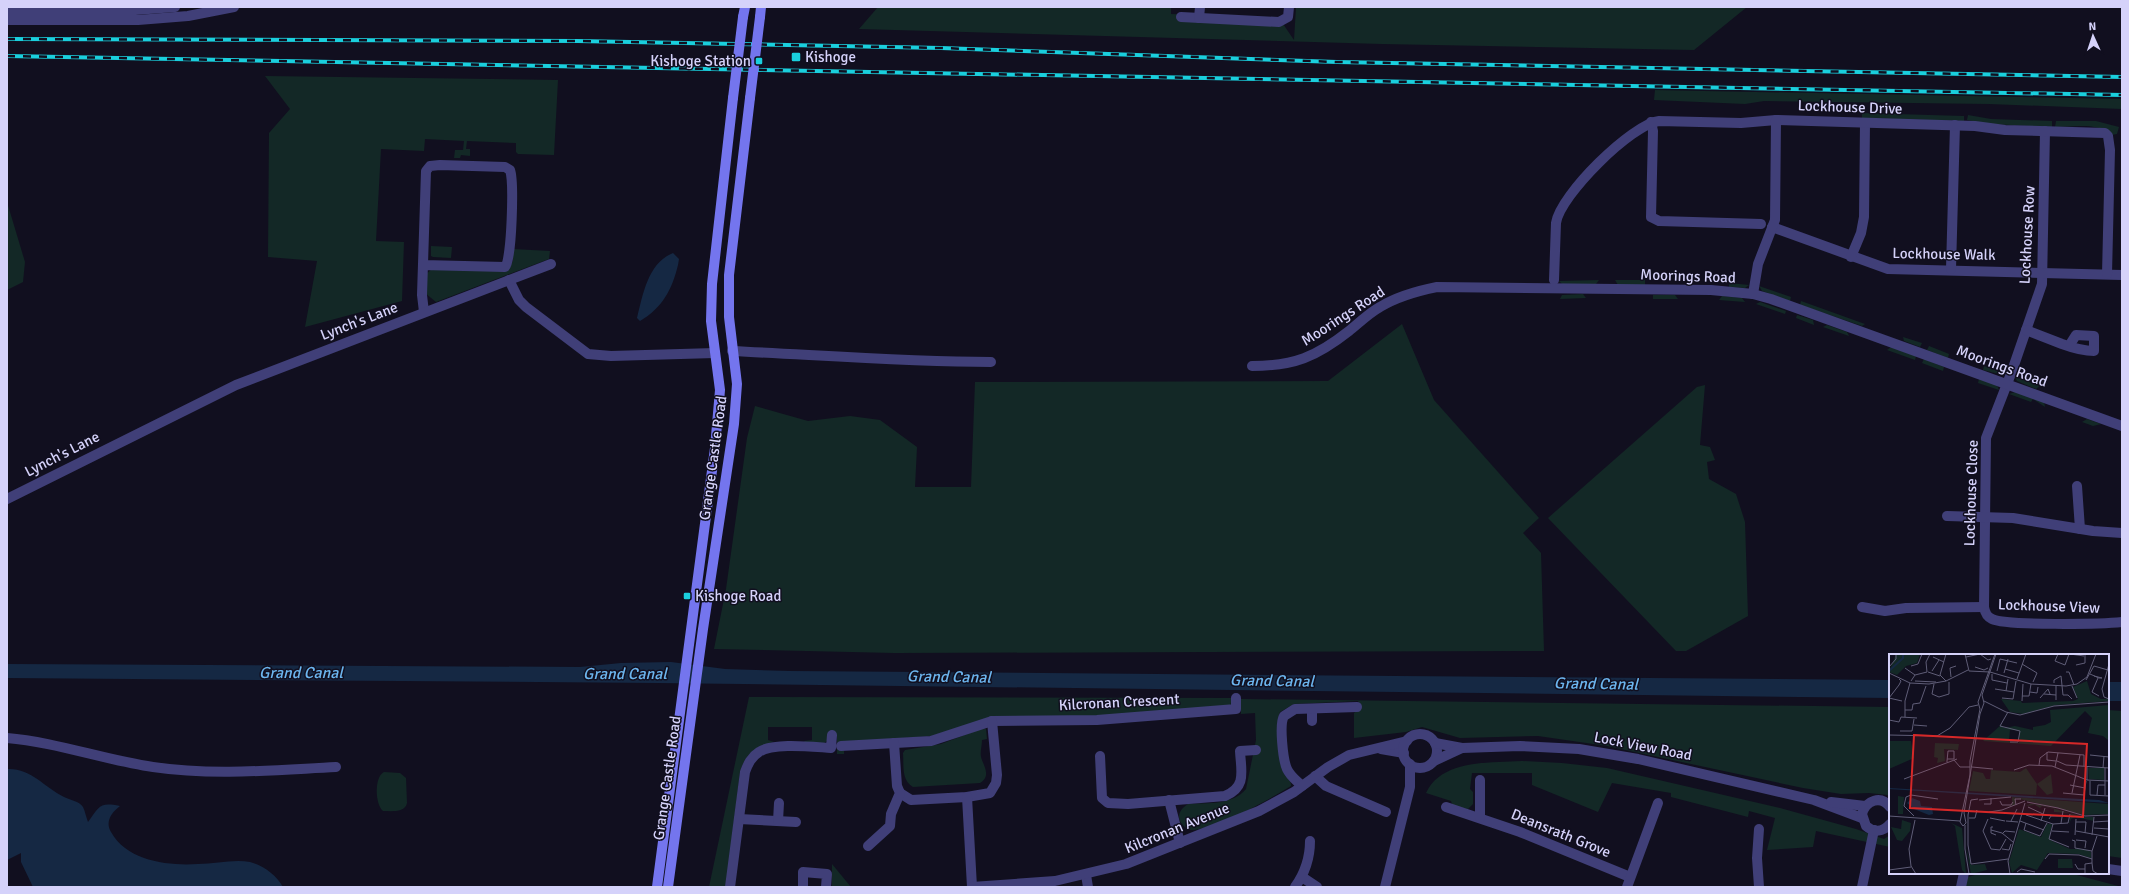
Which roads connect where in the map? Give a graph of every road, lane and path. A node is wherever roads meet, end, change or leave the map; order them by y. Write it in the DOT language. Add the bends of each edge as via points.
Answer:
graph roads {
  1 [pos="175,7"];
  2 [pos="234,7"];
  3 [pos="1200,7"];
  4 [pos="1289,7"];
  5 [pos="7,10"];
  6 [pos="744,12"];
  7 [pos="760,12"];
  8 [pos="1181,17"];
  9 [pos="1199,18"];
  10 [pos="7,20"];
  11 [pos="1776,120"];
  12 [pos="1651,122"];
  13 [pos="1865,123"];
  14 [pos="1955,125"];
  15 [pos="2045,131"];
  16 [pos="1761,224"];
  17 [pos="1772,227"];
  18 [pos="1851,257"];
  19 [pos="551,264"];
  20 [pos="423,265"];
  21 [pos="1951,269"];
  22 [pos="2043,272"];
  23 [pos="2107,274"];
  24 [pos="2122,274"];
  25 [pos="509,280"];
  26 [pos="1554,280"];
  27 [pos="1753,294"];
  28 [pos="424,312"];
  29 [pos="2026,330"];
  30 [pos="2068,346"];
  31 [pos="732,352"];
  32 [pos="715,353"];
  33 [pos="990,362"];
  34 [pos="1252,366"];
  35 [pos="2008,384"];
  36 [pos="2122,426"];
  37 [pos="2077,486"];
  38 [pos="7,499"];
  39 [pos="1947,516"];
  40 [pos="1985,517"];
  41 [pos="2080,529"];
  42 [pos="2122,533"];
  43 [pos="1862,607"];
  44 [pos="1984,607"];
  45 [pos="2122,622"];
  46 [pos="1236,698"];
  47 [pos="1357,707"];
  48 [pos="1312,709"];
  49 [pos="1312,721"];
  50 [pos="992,722"];
  51 [pos="832,735"];
  52 [pos="7,738"];
  53 [pos="1407,741"];
  54 [pos="1435,743"];
  55 [pos="894,744"];
  56 [pos="841,746"];
  57 [pos="1462,748"];
  58 [pos="1378,749"];
  59 [pos="1256,750"];
  60 [pos="1404,753"];
  61 [pos="1100,756"];
  62 [pos="1434,761"];
  63 [pos="1410,764"];
  64 [pos="336,767"];
  65 [pos="1422,767"];
  66 [pos="1315,776"];
  67 [pos="1480,780"];
  68 [pos="1302,786"];
  69 [pos="1410,787"];
  70 [pos="900,793"];
  71 [pos="967,797"];
  72 [pos="1169,800"];
  73 [pos="1814,800"];
  74 [pos="779,803"];
  75 [pos="1658,803"];
  76 [pos="1865,806"];
  77 [pos="1889,806"];
  78 [pos="1446,807"];
  79 [pos="1386,812"];
  80 [pos="1480,818"];
  81 [pos="1862,818"];
  82 [pos="739,819"];
  83 [pos="778,821"];
  84 [pos="796,822"];
  85 [pos="1889,825"];
  86 [pos="1759,829"];
  87 [pos="1874,830"];
  88 [pos="1310,841"];
  89 [pos="1180,843"];
  90 [pos="868,846"];
  91 [pos="2109,869"];
  92 [pos="2122,871"];
  93 [pos="1964,874"];
  94 [pos="1086,875"];
  95 [pos="1302,877"];
  96 [pos="1629,882"];
  97 [pos="657,887"];
  98 [pos="668,887"];
  99 [pos="730,887"];
  100 [pos="803,887"];
  101 [pos="826,887"];
  102 [pos="972,887"];
  103 [pos="1088,887"];
  104 [pos="1295,887"];
  105 [pos="1317,887"];
  106 [pos="1385,887"];
  107 [pos="1759,887"];
  108 [pos="1862,887"];
  109 [pos="1961,887"];
  1 -- 5 [label="street" via="135,10"];
  2 -- 10 [label="street" via="188,16 138,20"];
  3 -- 9 [label="street"];
  4 -- 9 [label="street" via="1288,17 1279,22"];
  6 -- 32 [label="main road, Grange Castle Road, bridge" via="712,284 711,321"];
  7 -- 31 [label="main road, Grange Castle Road, bridge" via="729,275"];
  8 -- 9 [label="street"];
  11 -- 12 [label="street, Lockhouse Drive" via="1741,123"];
  11 -- 13 [label="street, Lockhouse Drive"];
  11 -- 17 [label="street" via="1775,213"];
  12 -- 16 [label="street" via="1651,217 1659,221"];
  12 -- 26 [label="street" via="1596,167 1564,202 1557,215"];
  13 -- 14 [label="street, Lockhouse Drive"];
  13 -- 18 [label="street" via="1864,217 1861,233"];
  14 -- 15 [label="street, Lockhouse Drive"];
  14 -- 21 [label="street"];
  15 -- 22 [label="street, Lockhouse Row"];
  15 -- 23 [label="street, Lockhouse Drive" via="2100,133 2108,136 2110,150"];
  17 -- 18 [label="street, Lockhouse Walk"];
  17 -- 27 [label="street" via="1758,264"];
  18 -- 21 [label="street, Lockhouse Walk" via="1888,269"];
  19 -- 25 [label="street, Lynch's Lane"];
  20 -- 20 [label="street" via="426,171 430,166 505,167 510,170 512,192 508,264 505,267"];
  20 -- 28 [label="street"];
  21 -- 22 [label="street, Lockhouse Walk"];
  22 -- 23 [label="street, Lockhouse Walk"];
  22 -- 29 [label="street, Lockhouse Row" via="2042,284"];
  23 -- 24 [label="street, Lockhouse Walk"];
  25 -- 28 [label="street, Lynch's Lane"];
  25 -- 32 [label="street" via="519,300 526,307 588,354 611,356"];
  27 -- 34 [label="street, Moorings Road" via="1711,290 1438,287 1407,293 1380,307 1309,358 1288,364"];
  27 -- 35 [label="street, Moorings Road"];
  28 -- 38 [label="street, Lynch's Lane" via="236,385"];
  29 -- 30 [label="street"];
  29 -- 35 [label="street, Lockhouse Row"];
  31 -- 33 [label="street"];
  31 -- 98 [label="main road, Grange Castle Road" via="737,384 734,424"];
  32 -- 97 [label="main road, Grange Castle Road" via="720,390 715,448"];
  35 -- 36 [label="street, Moorings Road"];
  35 -- 40 [label="street, Lockhouse Close" via="1986,438"];
  37 -- 41 [label="street"];
  39 -- 40 [label="street"];
  40 -- 41 [label="street" via="2013,518"];
  40 -- 44 [label="street, Lockhouse Close"];
  41 -- 42 [label="street"];
  43 -- 44 [label="street, Lockhouse View" via="1885,611 1906,608"];
  44 -- 45 [label="street, Lockhouse View" via="1990,619 2009,622"];
  46 -- 50 [label="street, Kilcronan Crescent" via="1236,709 1096,720"];
  47 -- 48 [label="street"];
  48 -- 49 [label="street"];
  48 -- 68 [label="street" via="1291,711 1282,720 1287,770"];
  50 -- 55 [label="street, Kilcronan Crescent" via="931,741"];
  50 -- 71 [label="street" via="996,783 990,793"];
  51 -- 82 [label="street" via="831,748 780,746 760,751 750,760 744,772"];
  52 -- 64 [label="street" via="139,765 191,772"];
  53 -- 54 [label="street" via="1422,734"];
  53 -- 58 [label="street, Kilcronan Avenue"];
  53 -- 60 [label="street"];
  54 -- 57 [label="street, Lock View Road"];
  54 -- 62 [label="street" via="1437,753"];
  55 -- 56 [label="street, Kilcronan Crescent"];
  55 -- 70 [label="street" via="897,786"];
  57 -- 62 [label="street, Lock View Road"];
  57 -- 73 [label="street, Lock View Road" via="1520,746 1579,749 1638,759"];
  58 -- 60 [label="street, Kilcronan Avenue"];
  58 -- 66 [label="street, Kilcronan Avenue" via="1350,755"];
  59 -- 72 [label="street" via="1240,751 1242,779 1233,792 1225,796"];
  60 -- 63 [label="street"];
  61 -- 72 [label="street" via="1102,798 1108,803"];
  62 -- 65 [label="street"];
  63 -- 65 [label="street"];
  63 -- 69 [label="street"];
  65 -- 69 [label="street"];
  66 -- 68 [label="street, Kilcronan Avenue"];
  66 -- 79 [label="street" via="1326,786"];
  67 -- 80 [label="street"];
  68 -- 89 [label="street, Kilcronan Avenue" via="1259,811"];
  69 -- 106 [label="street"];
  70 -- 71 [label="street" via="911,800"];
  70 -- 90 [label="street" via="891,814 890,826"];
  71 -- 102 [label="street"];
  72 -- 89 [label="street"];
  73 -- 76 [label="street, Lock View Road"];
  73 -- 81 [label="street, Lock View Road"];
  74 -- 83 [label="street"];
  75 -- 96 [label="street"];
  76 -- 77 [label="street, Lock View Road" via="1878,800"];
  76 -- 81 [label="street"];
  78 -- 80 [label="street, Deansrath Grove"];
  80 -- 96 [label="street, Deansrath Grove" via="1520,832"];
  81 -- 87 [label="street, Lock View Road" via="1866,826"];
  82 -- 83 [label="street"];
  82 -- 99 [label="street"];
  83 -- 84 [label="street"];
  85 -- 87 [label="street" via="1883,830"];
  86 -- 107 [label="street"];
  87 -- 108 [label="street"];
  88 -- 95 [label="street" via="1308,861"];
  89 -- 94 [label="street, Kilcronan Avenue" via="1126,864"];
  91 -- 92 [label="street"];
  93 -- 109 [label="street"];
  94 -- 102 [label="street, Kilcronan Avenue" via="1055,881"];
  94 -- 103 [label="street"];
  95 -- 104 [label="street"];
  95 -- 105 [label="street"];
  100 -- 101 [label="street" via="803,872 827,874"];
}
